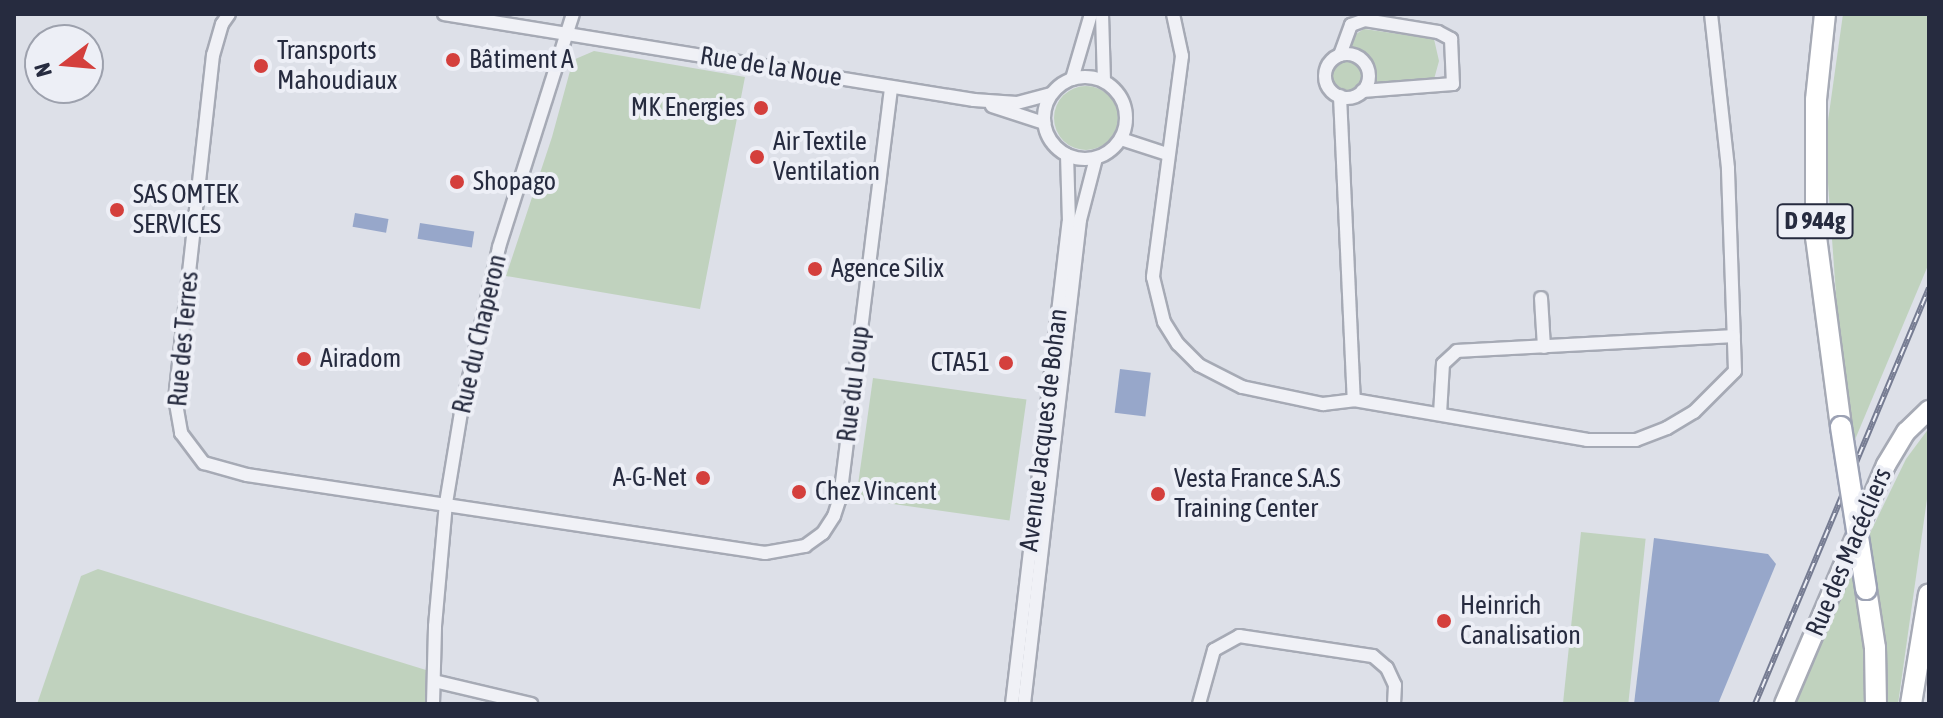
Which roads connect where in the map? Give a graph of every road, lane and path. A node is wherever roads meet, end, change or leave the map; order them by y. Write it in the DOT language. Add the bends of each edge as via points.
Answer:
graph roads {
  1 [pos="229,14"];
  2 [pos="444,14"];
  3 [pos="573,14"];
  4 [pos="1091,14"];
  5 [pos="1102,14"];
  6 [pos="1173,14"];
  7 [pos="1711,14"];
  8 [pos="1825,14"];
  9 [pos="568,34"];
  10 [pos="1340,55"];
  11 [pos="1072,79"];
  12 [pos="1104,81"];
  13 [pos="891,87"];
  14 [pos="1362,91"];
  15 [pos="1051,94"];
  16 [pos="1340,96"];
  17 [pos="974,100"];
  18 [pos="1044,123"];
  19 [pos="1121,139"];
  20 [pos="1167,154"];
  21 [pos="1067,155"];
  22 [pos="1096,158"];
  23 [pos="1541,298"];
  24 [pos="1734,336"];
  25 [pos="1544,347"];
  26 [pos="1354,400"];
  27 [pos="1929,410"];
  28 [pos="1440,414"];
  29 [pos="446,503"];
  30 [pos="1929,594"];
  31 [pos="1929,603"];
  32 [pos="434,681"];
  33 [pos="433,704"];
  34 [pos="531,704"];
  35 [pos="1012,704"];
  36 [pos="1024,704"];
  37 [pos="1199,704"];
  38 [pos="1394,704"];
  39 [pos="1784,704"];
  40 [pos="1876,704"];
  41 [pos="1911,704"];
  42 [pos="1918,704"];
  1 -- 29 [label="street, Rue des Terres" via="212,69 175,398 181,433 204,463 224,470"];
  2 -- 9 [label="street"];
  3 -- 9 [label="street, Rue du Chaperon"];
  4 -- 11 [label="street"];
  5 -- 12 [label="street"];
  6 -- 20 [label="street" via="1182,56"];
  7 -- 24 [label="street" via="1728,168"];
  8 -- 40 [label="main road, D 944g, bridge" via="1816,100 1816,237 1875,648"];
  9 -- 13 [label="street, Rue de la Noue"];
  9 -- 29 [label="street, Rue du Chaperon" via="499,247"];
  10 -- 14 [label="street" via="1354,55 1365,64 1369,78"];
  10 -- 14 [label="street" via="1351,25 1365,20 1438,32 1451,39 1453,84"];
  10 -- 16 [label="street" via="1325,74 1329,88"];
  11 -- 12 [label="street"];
  11 -- 15 [label="street"];
  12 -- 19 [label="street" via="1125,106"];
  13 -- 17 [label="street, Rue de la Noue"];
  13 -- 29 [label="street, Rue du Loup" via="840,498 823,533 805,546 765,553"];
  14 -- 16 [label="street"];
  15 -- 17 [label="street" via="1017,103"];
  15 -- 18 [label="street"];
  16 -- 26 [label="street"];
  17 -- 18 [label="street"];
  18 -- 21 [label="street" via="1051,142"];
  19 -- 20 [label="street"];
  19 -- 22 [label="street"];
  20 -- 26 [label="street" via="1153,277 1164,322 1178,344 1199,365 1242,387 1323,404"];
  21 -- 22 [label="street"];
  21 -- 35 [label="street, Avenue Jacques de Bohan" via="1069,222"];
  22 -- 36 [label="street, Avenue Jacques de Bohan" via="1080,220"];
  23 -- 25 [label="street"];
  24 -- 25 [label="street"];
  24 -- 28 [label="street" via="1735,371 1694,412 1636,440 1587,440"];
  25 -- 28 [label="street" via="1457,351 1443,364"];
  26 -- 28 [label="street"];
  27 -- 39 [label="street, Rue des Macécliers" via="1906,432 1886,465"];
  29 -- 32 [label="street, Rue du Chaperon"];
  30 -- 41 [label="main road"];
  31 -- 42 [label="main road"];
  32 -- 33 [label="street, Rue du Chaperon"];
  32 -- 34 [label="street"];
  37 -- 38 [label="street" via="1214,650 1239,636 1373,656 1395,685"];
}
